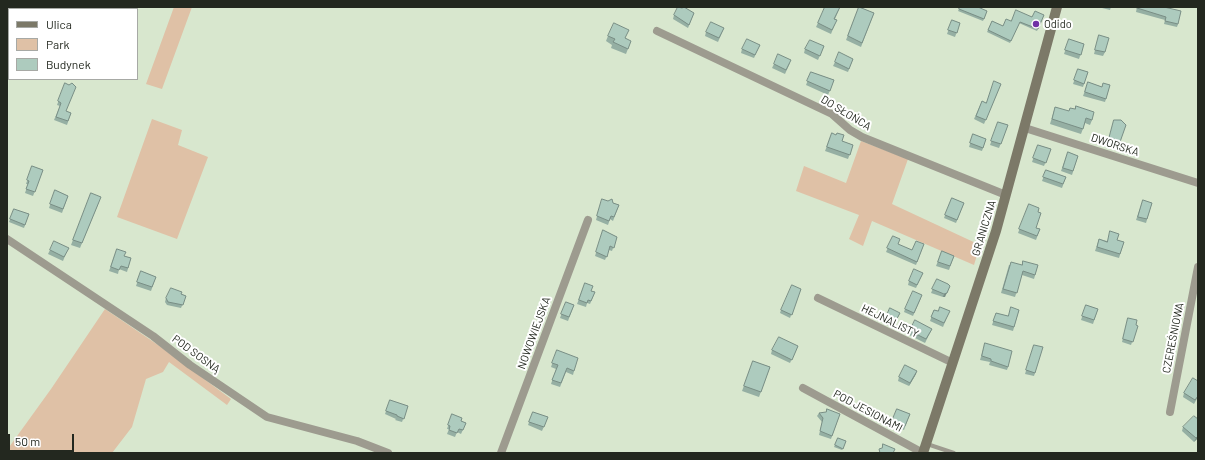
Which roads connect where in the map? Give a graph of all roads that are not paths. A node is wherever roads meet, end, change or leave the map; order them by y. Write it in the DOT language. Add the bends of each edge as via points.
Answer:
graph roads {
  1 [pos="1057,7"];
  2 [pos="657,31"];
  3 [pos="1025,128"];
  4 [pos="1198,183"];
  5 [pos="1006,195"];
  6 [pos="588,220"];
  7 [pos="7,239"];
  8 [pos="1198,267"];
  9 [pos="818,298"];
  10 [pos="953,363"];
  11 [pos="803,388"];
  12 [pos="1170,412"];
  13 [pos="924,450"];
  14 [pos="388,453"];
  15 [pos="501,453"];
  16 [pos="954,453"];
  1 -- 3 [label="street, GRANICZNA"];
  2 -- 5 [label="street, DO SŁOŃCA" via="832,114 862,137"];
  3 -- 4 [label="street, DWORSKA"];
  3 -- 5 [label="street, GRANICZNA"];
  5 -- 10 [label="street, GRANICZNA"];
  6 -- 15 [label="street, NOWOWIEJSKA"];
  7 -- 14 [label="street, POD SOSNĄ" via="153,336 190,365 267,417"];
  8 -- 12 [label="street, CZEREŚNIOWA"];
  9 -- 10 [label="street, HEJNALISTY"];
  10 -- 13 [label="street, GRANICZNA"];
  11 -- 13 [label="street, POD JESIONAMI"];
  13 -- 16 [label="lane"];
}
